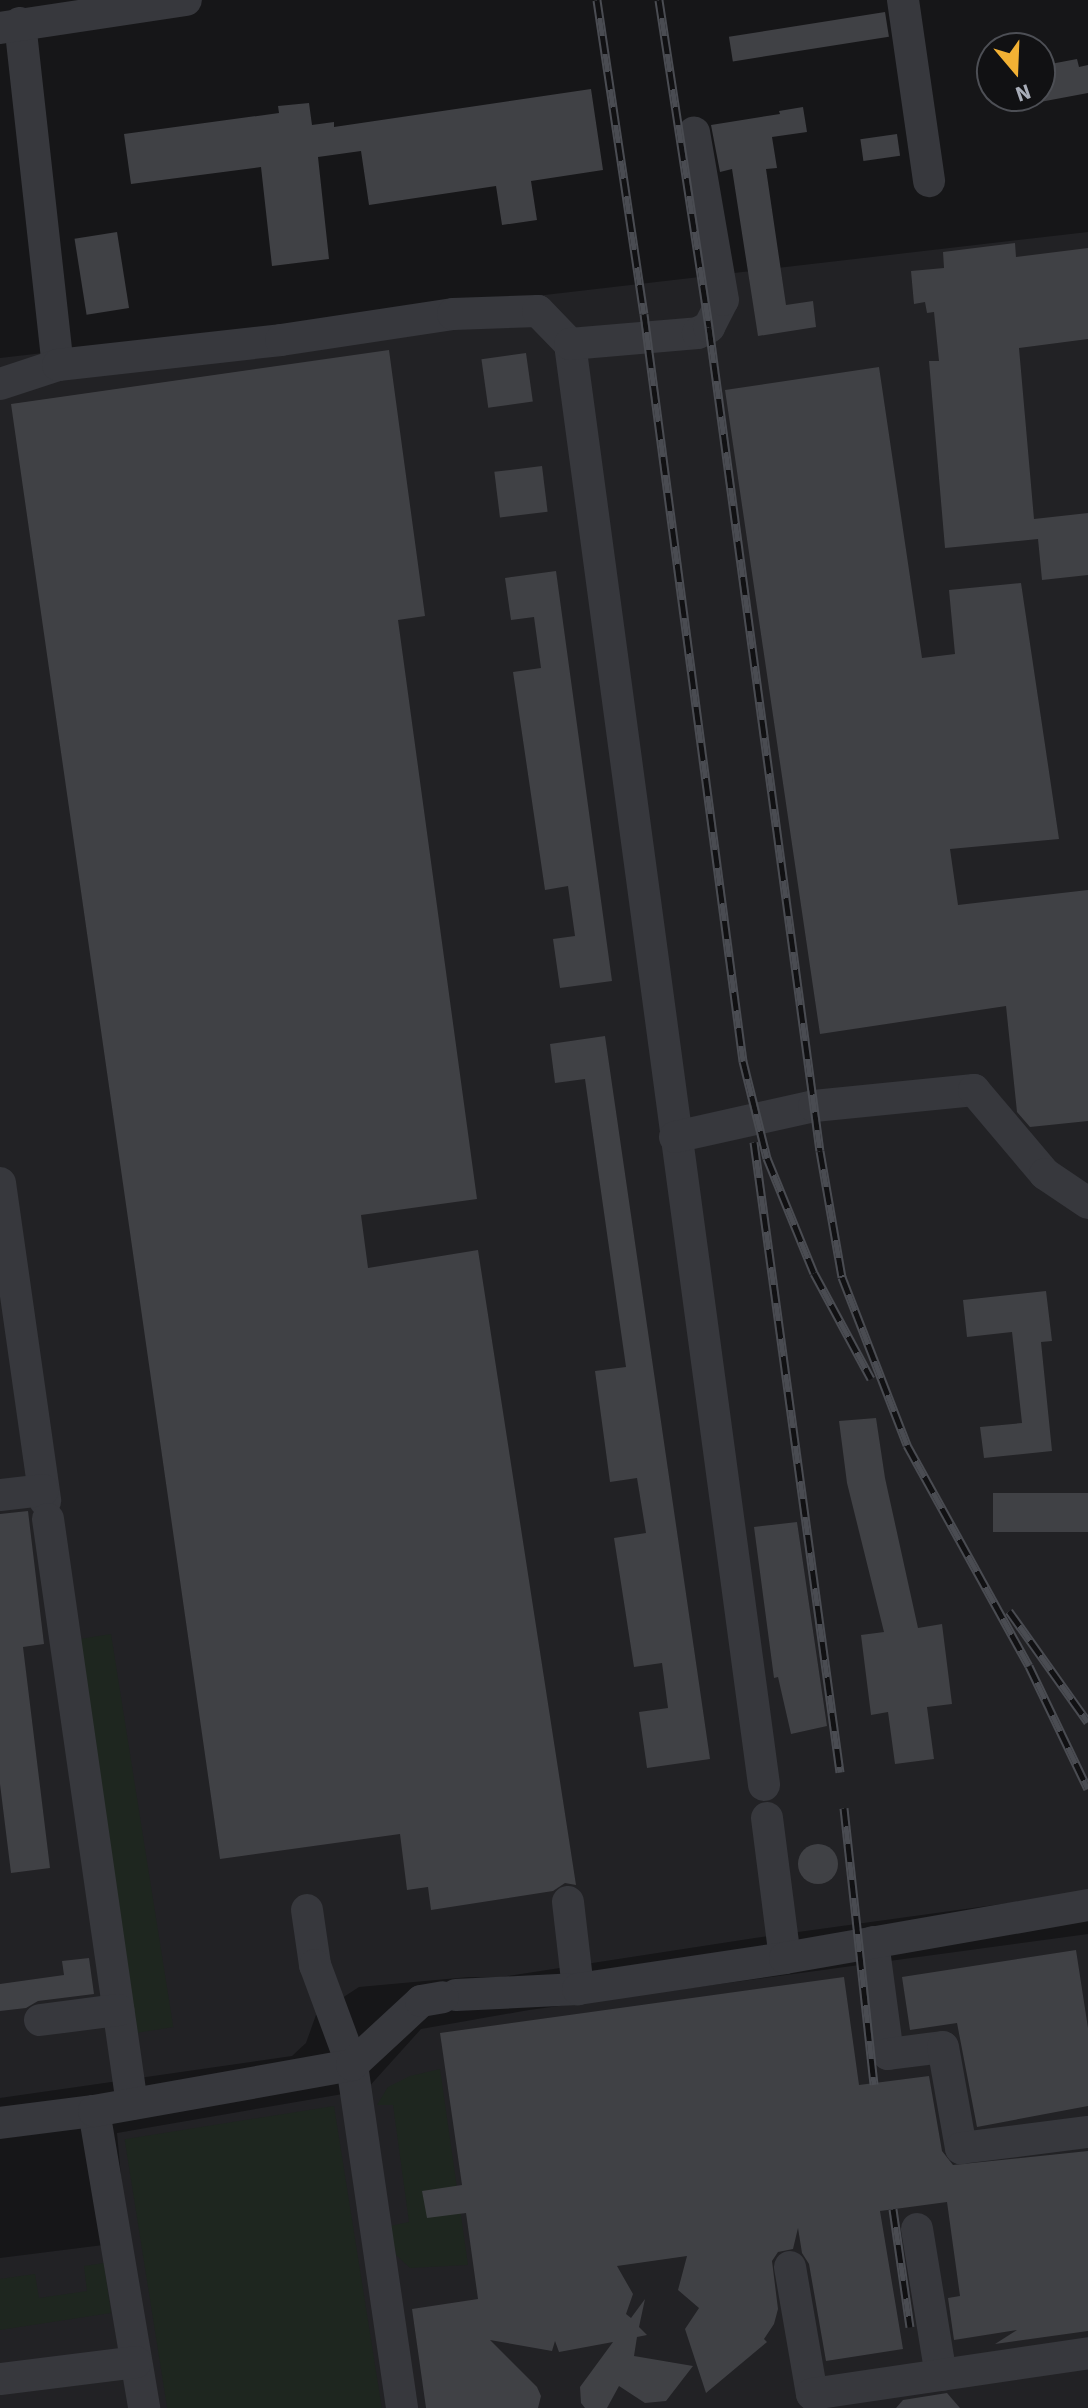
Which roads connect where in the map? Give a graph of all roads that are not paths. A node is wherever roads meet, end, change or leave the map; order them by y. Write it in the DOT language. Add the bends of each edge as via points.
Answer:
graph roads {
  1 [pos="186,0"];
  2 [pos="903,0"];
  3 [pos="10,26"];
  4 [pos="694,132"];
  5 [pos="929,181"];
  6 [pos="570,344"];
  7 [pos="58,365"];
  8 [pos="0,384"];
  9 [pos="675,1137"];
  10 [pos="0,1183"];
  11 [pos="1088,1203"];
  12 [pos="0,1495"];
  13 [pos="45,1503"];
  14 [pos="764,1785"];
  15 [pos="767,1818"];
  16 [pos="568,1902"];
  17 [pos="1088,1905"];
  18 [pos="307,1910"];
  19 [pos="873,1942"];
  20 [pos="785,1958"];
  21 [pos="578,1989"];
  22 [pos="118,2010"];
  23 [pos="40,2020"];
  24 [pos="352,2065"];
  25 [pos="132,2104"];
  26 [pos="94,2111"];
  27 [pos="0,2123"];
  28 [pos="1088,2132"];
  29 [pos="917,2229"];
  30 [pos="790,2267"];
  31 [pos="1088,2353"];
  32 [pos="136,2362"];
  33 [pos="941,2375"];
  34 [pos="0,2379"];
  35 [pos="144,2408"];
  36 [pos="402,2408"];
  1 -- 3 [label="street"];
  2 -- 5 [label="street"];
  3 -- 7 [label="street"];
  4 -- 6 [label="street" via="723,300 709,327 698,333"];
  6 -- 7 [label="street" via="538,311 453,314"];
  6 -- 9 [label="street"];
  7 -- 8 [label="street"];
  9 -- 11 [label="street" via="814,1106 974,1090 1045,1174"];
  9 -- 14 [label="street"];
  10 -- 13 [label="street"];
  12 -- 13 [label="street"];
  13 -- 22 [label="street"];
  15 -- 20 [label="street"];
  16 -- 21 [label="street"];
  17 -- 19 [label="street"];
  18 -- 24 [label="street" via="315,1965"];
  19 -- 20 [label="street"];
  19 -- 28 [label="street" via="888,2054 943,2047 961,2148"];
  20 -- 21 [label="street"];
  21 -- 24 [label="street" via="421,2001"];
  22 -- 23 [label="street"];
  22 -- 25 [label="street"];
  24 -- 25 [label="street"];
  24 -- 36 [label="street"];
  25 -- 26 [label="street"];
  26 -- 27 [label="street"];
  26 -- 32 [label="street"];
  29 -- 33 [label="street"];
  30 -- 33 [label="street" via="812,2394"];
  31 -- 33 [label="street"];
  32 -- 34 [label="street"];
  32 -- 35 [label="street"];
}
